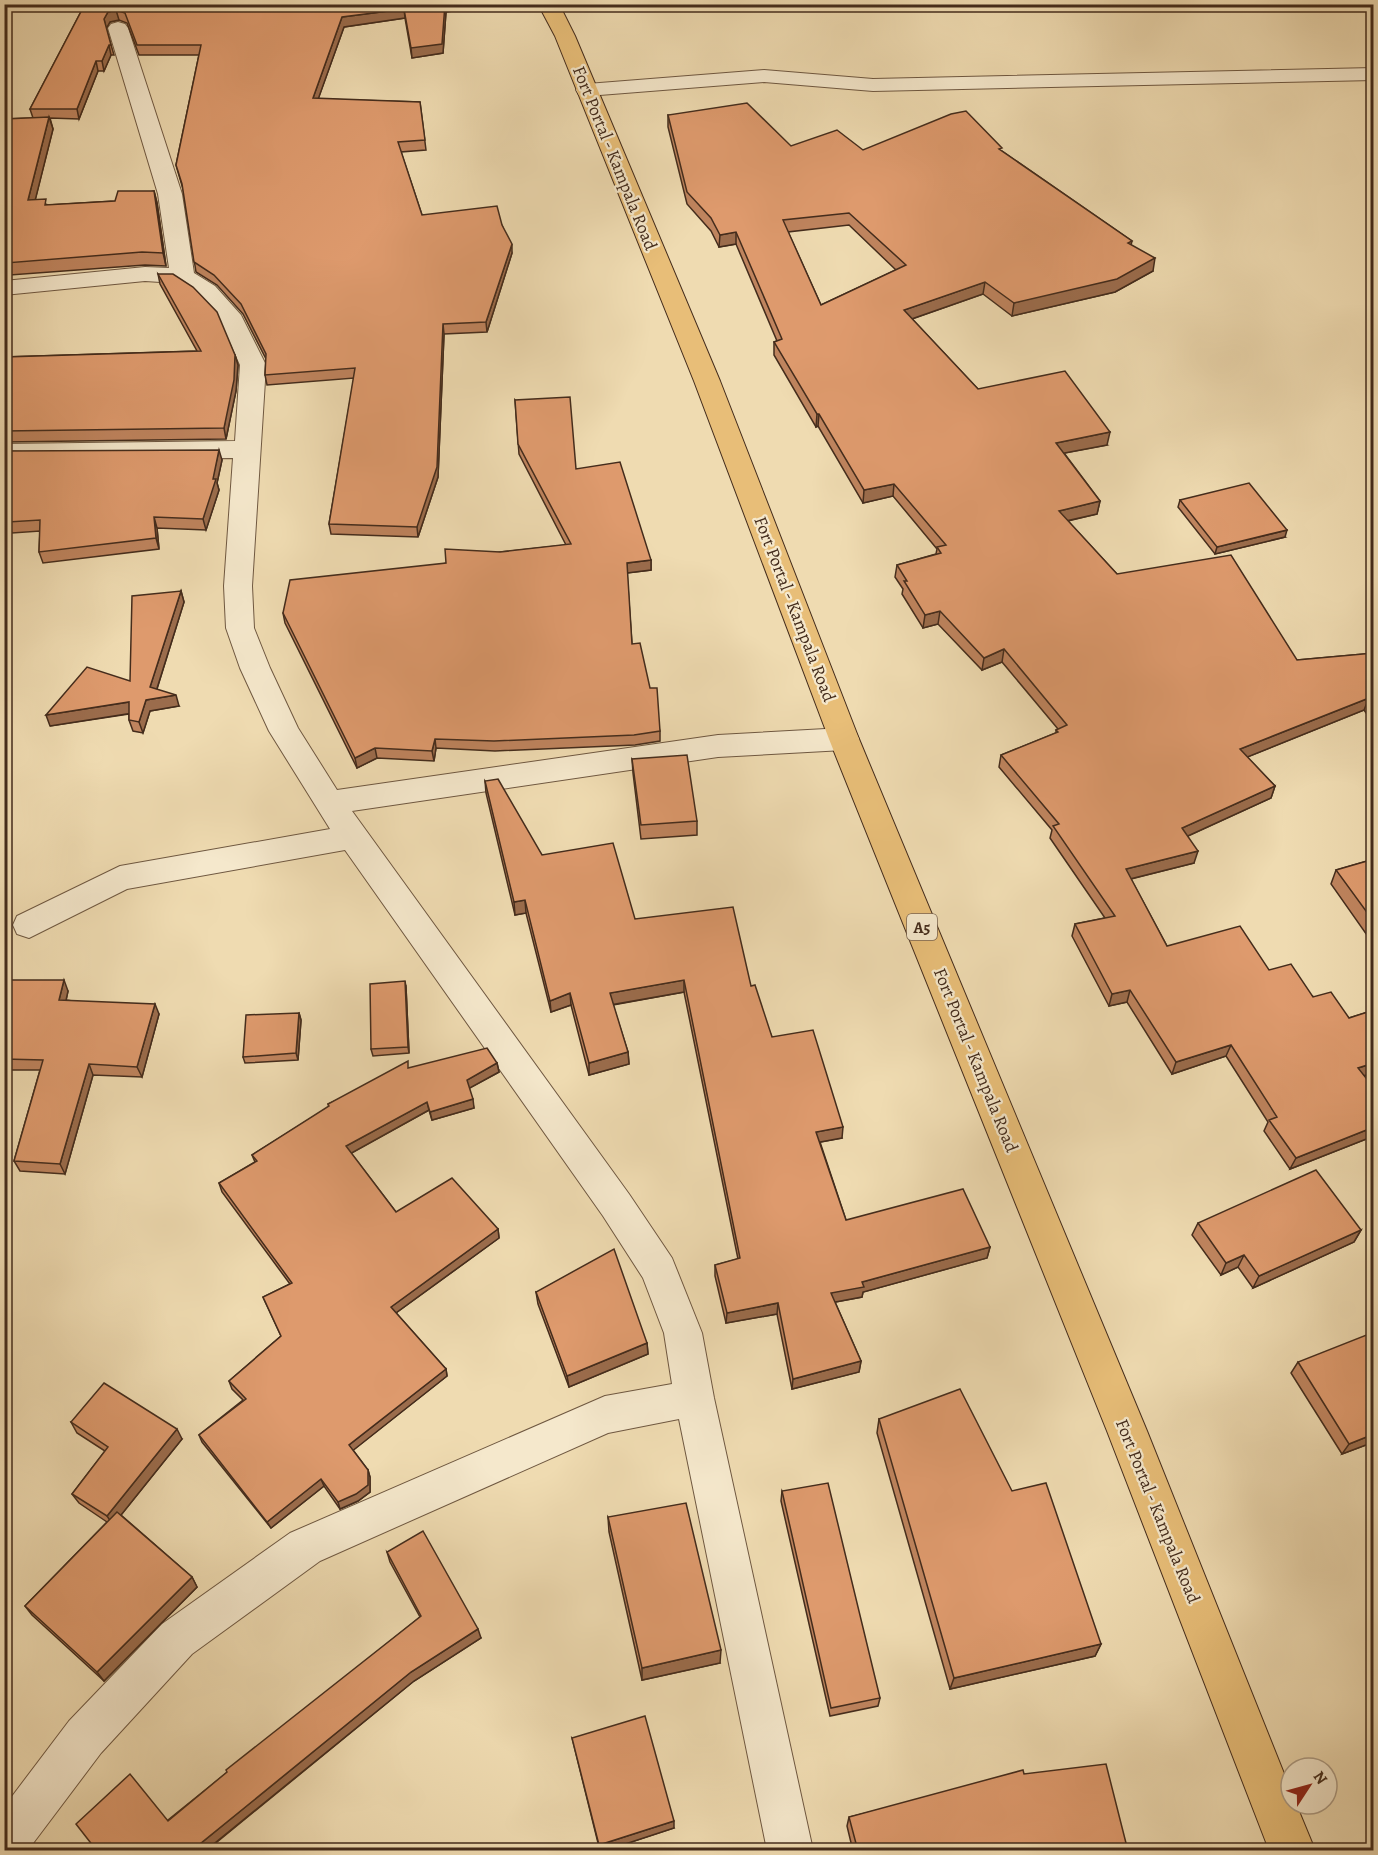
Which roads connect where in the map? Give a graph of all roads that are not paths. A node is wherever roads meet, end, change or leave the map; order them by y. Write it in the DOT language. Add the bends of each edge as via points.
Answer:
graph roads {
  1 [pos="548,4"];
  2 [pos="118,28"];
  3 [pos="1374,74"];
  4 [pos="586,90"];
  5 [pos="182,276"];
  6 [pos="4,288"];
  7 [pos="247,449"];
  8 [pos="4,452"];
  9 [pos="844,739"];
  10 [pos="329,803"];
  11 [pos="352,837"];
  12 [pos="29,925"];
  13 [pos="694,1398"];
  14 [pos="4,1850"];
  15 [pos="790,1851"];
  16 [pos="1292,1851"];
  1 -- 4 [label="main road, Fort Portal - Kampala Road / A5"];
  2 -- 5 [label="street" via="170,194"];
  3 -- 4 [label="street" via="873,85 764,76"];
  4 -- 9 [label="main road, Fort Portal - Kampala Road / A5" via="707,381"];
  5 -- 6 [label="street" via="146,274"];
  5 -- 7 [label="street" via="206,291 232,320 253,365"];
  7 -- 8 [label="street"];
  7 -- 10 [label="street" via="238,586 240,628 284,731"];
  9 -- 10 [label="street" via="718,746"];
  9 -- 16 [label="main road, Fort Portal - Kampala Road / A5" via="1122,1420"];
  10 -- 11 [label="street"];
  11 -- 12 [label="street" via="120,878"];
  11 -- 13 [label="street" via="659,1270 683,1333"];
  13 -- 14 [label="street" via="605,1414 305,1547 177,1639 86,1737"];
  13 -- 15 [label="street"];
}
